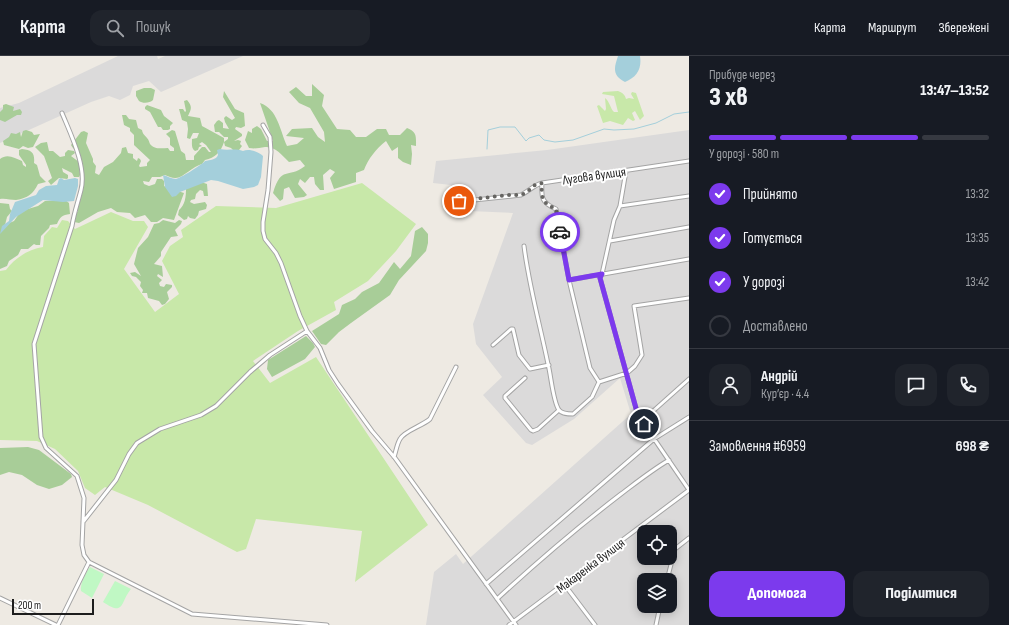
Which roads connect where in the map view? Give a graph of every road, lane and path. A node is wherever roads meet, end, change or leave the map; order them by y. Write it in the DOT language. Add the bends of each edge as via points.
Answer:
graph roads {
  1 [pos="62,113"];
  2 [pos="263,125"];
  3 [pos="689,161"];
  4 [pos="626,171"];
  5 [pos="542,183"];
  6 [pos="689,196"];
  7 [pos="455,202"];
  8 [pos="620,206"];
  9 [pos="689,227"];
  10 [pos="610,241"];
  11 [pos="524,246"];
  12 [pos="689,259"];
  13 [pos="602,274"];
  14 [pos="569,280"];
  15 [pos="689,298"];
  16 [pos="307,330"];
  17 [pos="493,345"];
  18 [pos="549,365"];
  19 [pos="456,367"];
  20 [pos="627,373"];
  21 [pos="525,378"];
  22 [pos="689,379"];
  23 [pos="599,382"];
  24 [pos="559,410"];
  25 [pos="689,417"];
  26 [pos="642,421"];
  27 [pos="654,439"];
  28 [pos="394,458"];
  29 [pos="669,460"];
  30 [pos="689,489"];
  31 [pos="83,522"];
  32 [pos="689,538"];
  33 [pos="89,562"];
  34 [pos="669,573"];
  35 [pos="486,584"];
  36 [pos="564,584"];
  37 [pos="0,598"];
  38 [pos="497,600"];
  39 [pos="659,613"];
  40 [pos="515,623"];
  41 [pos="57,625"];
  42 [pos="327,625"];
  43 [pos="509,625"];
  44 [pos="595,625"];
  45 [pos="656,625"];
  1 -- 31 [label="street" via="83,172 82,189 34,344 41,437 46,448 77,476 84,498"];
  2 -- 16 [label="street" via="270,137 271,152 263,231 281,263"];
  3 -- 4 [label="street, Лугова вулиця"];
  4 -- 5 [label="street, Лугова вулиця"];
  4 -- 8 [label="street"];
  5 -- 7 [label="street, Лугова вулиця" via="521,195"];
  5 -- 14 [label="street" via="541,195 544,202 556,209"];
  6 -- 8 [label="street"];
  8 -- 10 [label="street"];
  9 -- 10 [label="street"];
  10 -- 13 [label="street"];
  11 -- 18 [label="street"];
  12 -- 13 [label="street"];
  13 -- 14 [label="street"];
  13 -- 20 [label="street" via="600,278"];
  14 -- 23 [label="street" via="590,368"];
  15 -- 20 [label="street" via="634,306 642,355"];
  16 -- 28 [label="street" via="320,348 338,384"];
  16 -- 31 [label="street" via="270,355 216,406 201,415 160,429 138,443 129,454 116,480"];
  17 -- 18 [label="street" via="513,329 519,356 530,369"];
  18 -- 24 [label="street"];
  19 -- 28 [label="street" via="430,419 403,435"];
  20 -- 23 [label="street"];
  20 -- 26 [label="street" via="637,412"];
  21 -- 24 [label="street" via="505,398 531,430 538,429"];
  22 -- 26 [label="street"];
  23 -- 24 [label="street" via="592,397 573,414"];
  25 -- 27 [label="street"];
  26 -- 27 [label="street"];
  27 -- 29 [label="street"];
  27 -- 35 [label="street"];
  28 -- 35 [label="street"];
  29 -- 30 [label="street"];
  29 -- 38 [label="street" via="595,514"];
  30 -- 36 [label="street, Макаренка вулиця"];
  31 -- 33 [label="street" via="82,545"];
  32 -- 34 [label="street" via="674,549"];
  33 -- 41 [label="street"];
  33 -- 42 [label="street" via="192,614"];
  35 -- 38 [label="street"];
  36 -- 40 [label="street, Макаренка вулиця"];
  36 -- 44 [label="street"];
  37 -- 41 [label="street"];
  38 -- 40 [label="street"];
  39 -- 45 [label="street"];
  40 -- 43 [label="street, Макаренка вулиця"];
}
